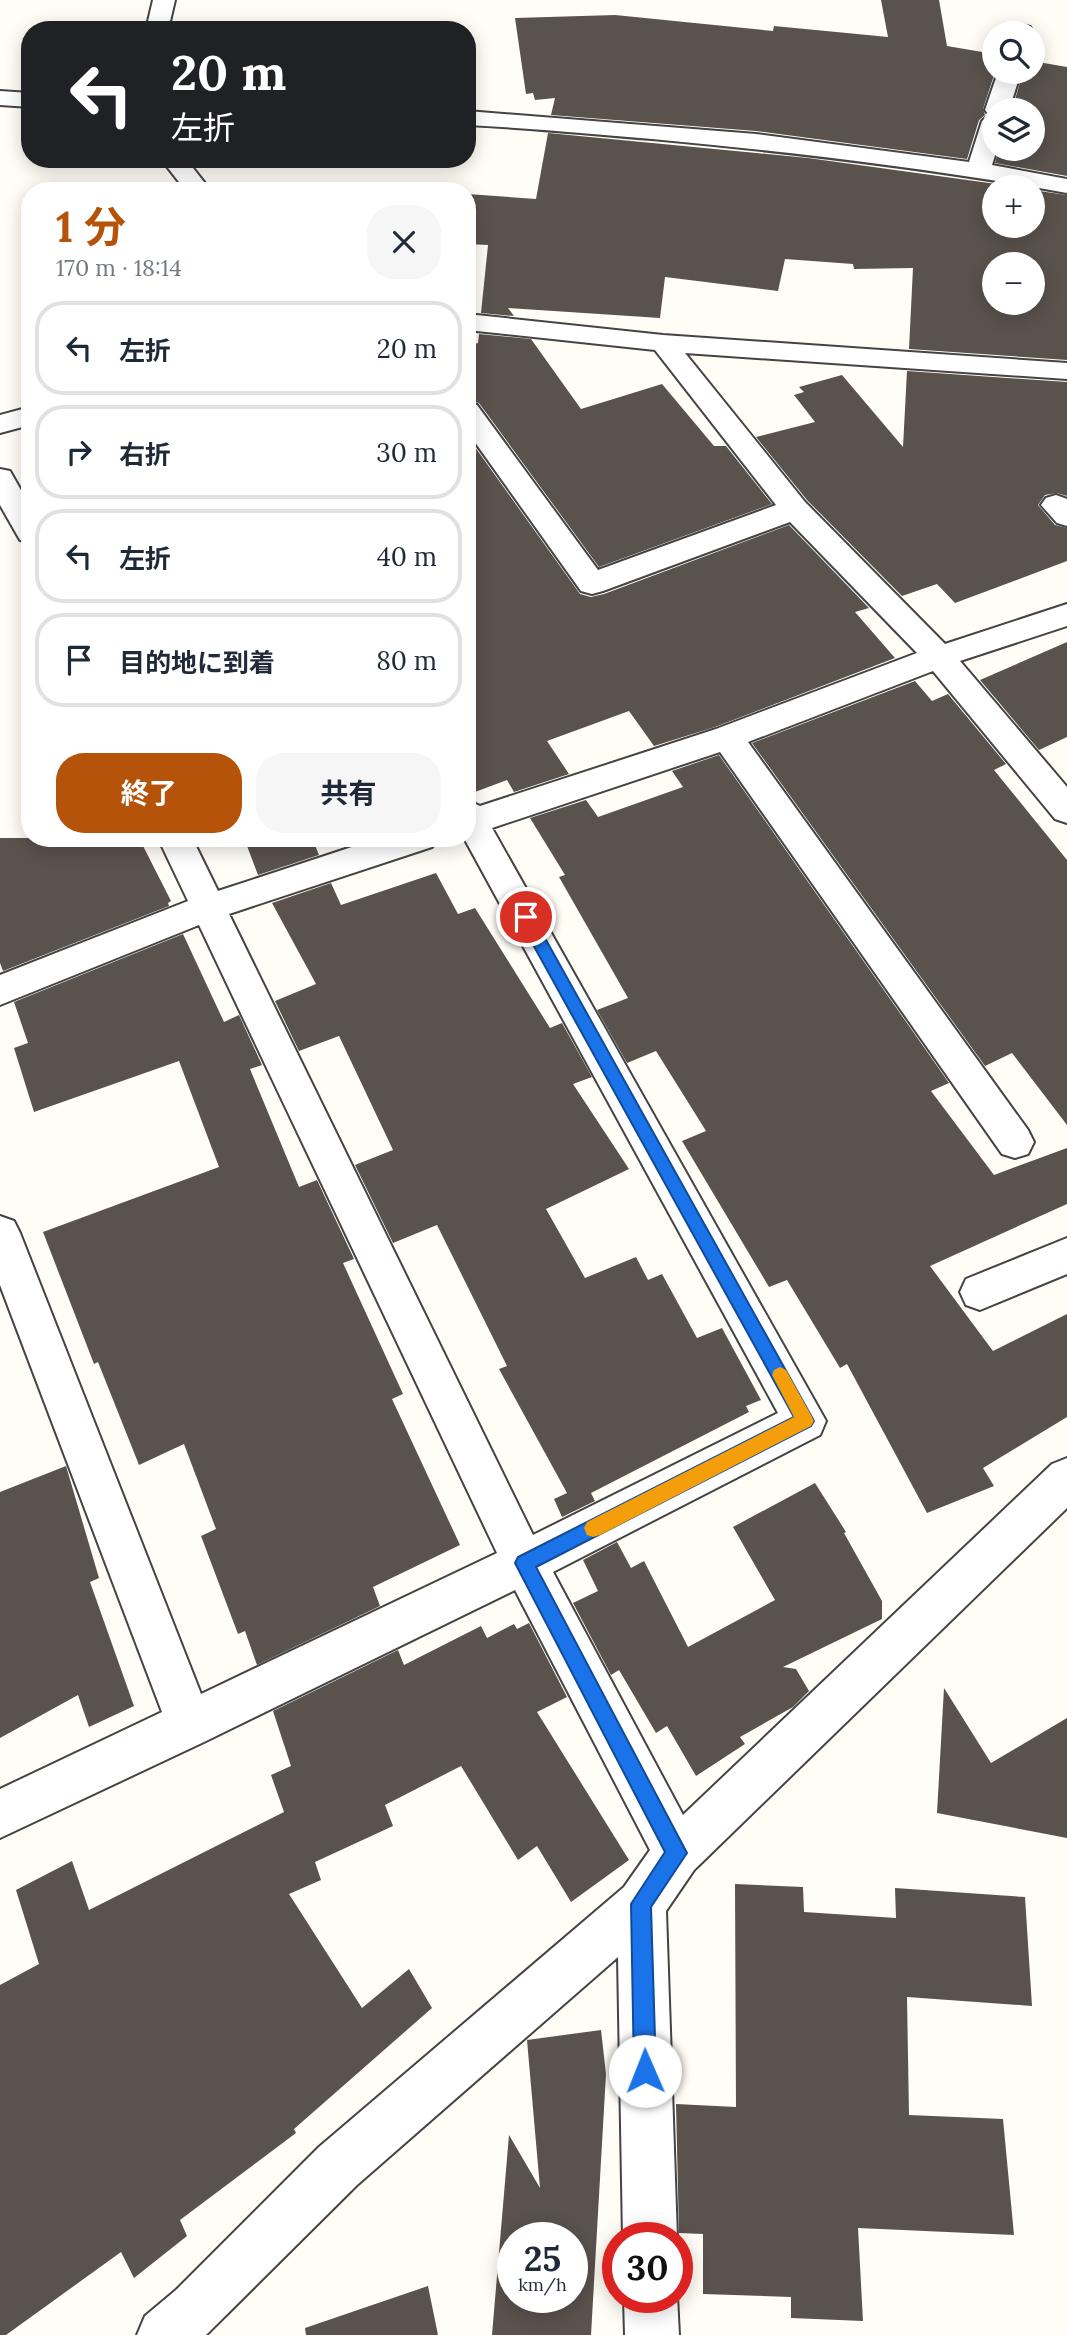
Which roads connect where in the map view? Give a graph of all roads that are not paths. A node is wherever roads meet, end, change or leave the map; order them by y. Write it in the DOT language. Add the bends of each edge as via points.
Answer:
graph roads {
  1 [pos="164,0"];
  2 [pos="159,21"];
  3 [pos="17,100"];
  4 [pos="0,111"];
  5 [pos="476,118"];
  6 [pos="982,159"];
  7 [pos="180,168"];
  8 [pos="979,169"];
  9 [pos="192,182"];
  10 [pos="1067,186"];
  11 [pos="476,323"];
  12 [pos="663,343"];
  13 [pos="1067,371"];
  14 [pos="21,418"];
  15 [pos="476,423"];
  16 [pos="0,424"];
  17 [pos="0,478"];
  18 [pos="795,509"];
  19 [pos="21,516"];
  20 [pos="1067,615"];
  21 [pos="939,657"];
  22 [pos="727,737"];
  23 [pos="1067,810"];
  24 [pos="476,817"];
  25 [pos="476,832"];
  26 [pos="179,847"];
  27 [pos="392,847"];
  28 [pos="209,907"];
  29 [pos="0,990"];
  30 [pos="1015,1142"];
  31 [pos="0,1233"];
  32 [pos="1067,1256"];
  33 [pos="980,1292"];
  34 [pos="1067,1479"];
  35 [pos="524,1563"];
  36 [pos="190,1725"];
  37 [pos="0,1814"];
  38 [pos="677,1853"];
  39 [pos="641,1904"];
  40 [pos="650,2222"];
  41 [pos="651,2313"];
  42 [pos="164,2335"];
  43 [pos="652,2335"];
  1 -- 2 [label="street"];
  3 -- 4 [label="street"];
  5 -- 8 [label="street" via="727,138"];
  6 -- 8 [label="street"];
  7 -- 9 [label="street"];
  8 -- 10 [label="street"];
  11 -- 12 [label="street"];
  12 -- 13 [label="street"];
  12 -- 18 [label="street"];
  14 -- 16 [label="street"];
  15 -- 18 [label="street" via="592,584"];
  17 -- 19 [label="street"];
  18 -- 21 [label="street"];
  20 -- 21 [label="street"];
  21 -- 22 [label="street"];
  21 -- 23 [label="street"];
  22 -- 24 [label="street"];
  22 -- 30 [label="street"];
  25 -- 35 [label="street" via="805,1421"];
  26 -- 28 [label="street"];
  27 -- 28 [label="street"];
  28 -- 29 [label="street"];
  28 -- 35 [label="street"];
  31 -- 36 [label="street"];
  32 -- 33 [label="street"];
  34 -- 38 [label="street"];
  35 -- 36 [label="street"];
  35 -- 38 [label="street"];
  36 -- 37 [label="street"];
  38 -- 39 [label="street"];
  39 -- 40 [label="street"];
  39 -- 42 [label="street" via="338,2166"];
  41 -- 43 [label="street"];
}
